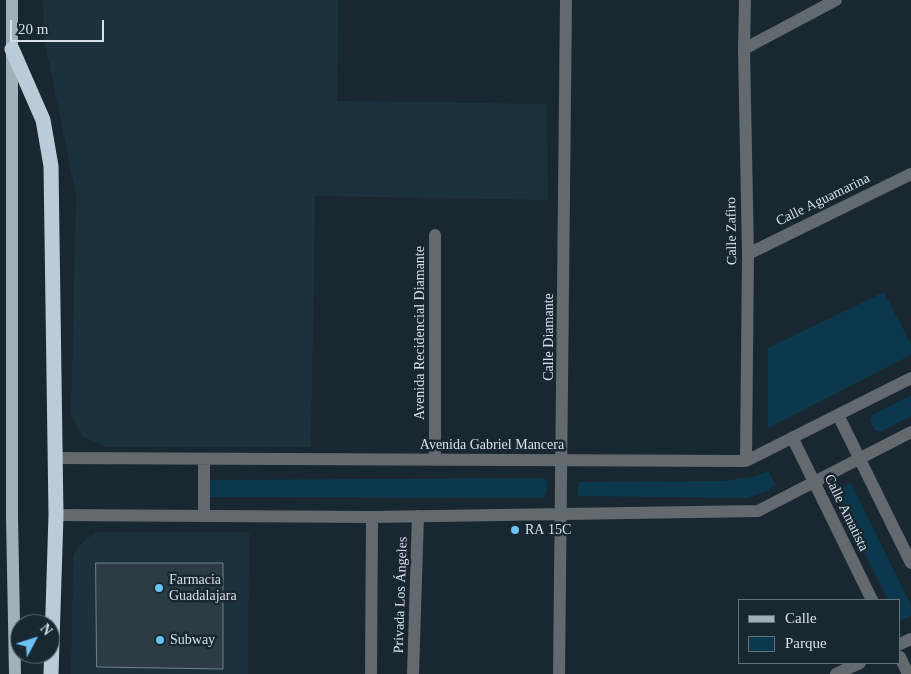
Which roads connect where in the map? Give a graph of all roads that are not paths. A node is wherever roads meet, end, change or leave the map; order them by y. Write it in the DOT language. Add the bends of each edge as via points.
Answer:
graph roads {
  1 [pos="12,0"];
  2 [pos="566,0"];
  3 [pos="745,0"];
  4 [pos="836,0"];
  5 [pos="12,49"];
  6 [pos="744,49"];
  7 [pos="911,174"];
  8 [pos="435,235"];
  9 [pos="748,254"];
  10 [pos="911,378"];
  11 [pos="838,415"];
  12 [pos="911,432"];
  13 [pos="793,439"];
  14 [pos="54,458"];
  15 [pos="859,459"];
  16 [pos="204,460"];
  17 [pos="435,460"];
  18 [pos="563,460"];
  19 [pos="746,461"];
  20 [pos="815,482"];
  21 [pos="559,514"];
  22 [pos="56,515"];
  23 [pos="204,516"];
  24 [pos="418,516"];
  25 [pos="372,517"];
  26 [pos="911,563"];
  27 [pos="872,599"];
  28 [pos="901,659"];
  29 [pos="858,664"];
  30 [pos="15,674"];
  31 [pos="51,674"];
  32 [pos="371,674"];
  33 [pos="413,674"];
  34 [pos="559,674"];
  35 [pos="836,674"];
  36 [pos="908,674"];
  1 -- 5 [label="main road"];
  2 -- 18 [label="street, Calle Diamante"];
  3 -- 6 [label="street, Calle Zafiro"];
  4 -- 6 [label="street"];
  5 -- 14 [label="highway" via="43,120 51,166"];
  5 -- 30 [label="main road"];
  6 -- 9 [label="street, Calle Zafiro"];
  7 -- 9 [label="street, Calle Aguamarina"];
  8 -- 17 [label="street, Avenida Recidencial Diamante"];
  9 -- 19 [label="street, Calle Zafiro"];
  10 -- 11 [label="street, Avenida Gabriel Mancera"];
  11 -- 13 [label="street, Avenida Gabriel Mancera"];
  11 -- 15 [label="street"];
  12 -- 15 [label="street"];
  13 -- 19 [label="street, Avenida Gabriel Mancera"];
  13 -- 20 [label="street, Calle Amatista"];
  14 -- 16 [label="street, Avenida Gabriel Mancera"];
  14 -- 22 [label="highway"];
  15 -- 20 [label="street"];
  15 -- 26 [label="street"];
  16 -- 17 [label="street, Avenida Gabriel Mancera"];
  16 -- 23 [label="street"];
  17 -- 18 [label="street, Avenida Gabriel Mancera"];
  18 -- 19 [label="street, Avenida Gabriel Mancera"];
  18 -- 21 [label="street, Calle Diamante"];
  20 -- 21 [label="street" via="758,511"];
  20 -- 27 [label="street, Calle Amatista"];
  21 -- 24 [label="street"];
  21 -- 34 [label="street, Calle Diamante"];
  22 -- 23 [label="street"];
  22 -- 31 [label="highway"];
  23 -- 25 [label="street"];
  24 -- 25 [label="street"];
  24 -- 33 [label="street, Privada Los Ángeles"];
  25 -- 32 [label="street, Privada Los Ángeles"];
  28 -- 36 [label="street"];
  29 -- 35 [label="street"];
}
